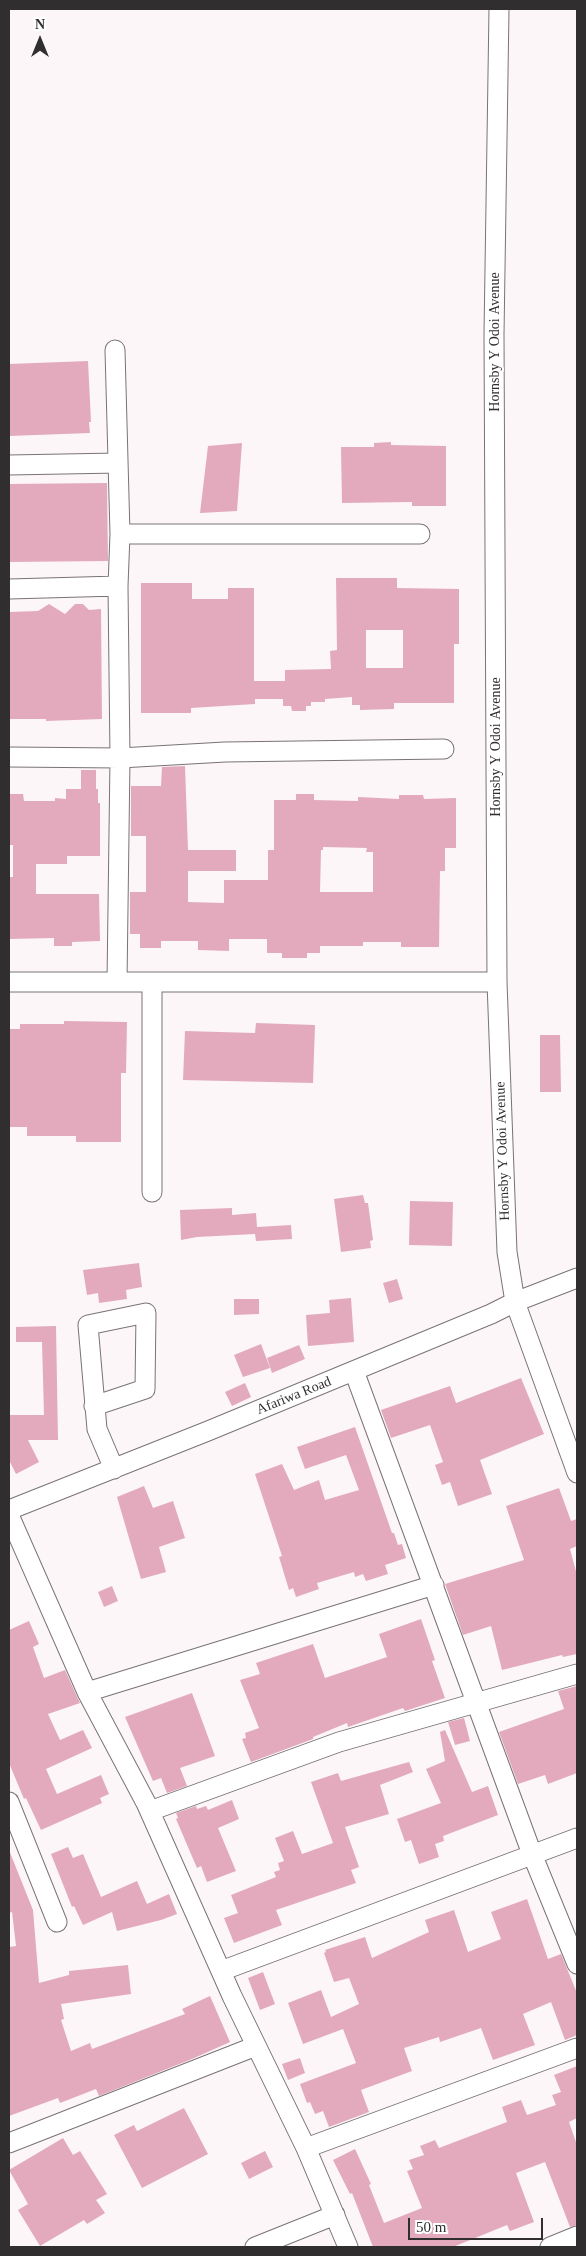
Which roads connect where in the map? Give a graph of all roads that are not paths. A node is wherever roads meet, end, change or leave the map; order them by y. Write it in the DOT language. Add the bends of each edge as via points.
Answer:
graph roads {
  1 [pos="499,9"];
  2 [pos="115,350"];
  3 [pos="118,462"];
  4 [pos="9,465"];
  5 [pos="120,534"];
  6 [pos="420,534"];
  7 [pos="118,586"];
  8 [pos="9,589"];
  9 [pos="444,750"];
  10 [pos="9,757"];
  11 [pos="120,758"];
  12 [pos="9,982"];
  13 [pos="117,982"];
  14 [pos="152,982"];
  15 [pos="497,982"];
  16 [pos="152,1192"];
  17 [pos="577,1278"];
  18 [pos="515,1302"];
  19 [pos="354,1371"];
  20 [pos="94,1406"];
  21 [pos="114,1470"];
  22 [pos="577,1473"];
  23 [pos="9,1510"];
  24 [pos="9,1515"];
  25 [pos="434,1586"];
  26 [pos="577,1674"];
  27 [pos="87,1692"];
  28 [pos="477,1703"];
  29 [pos="9,1802"];
  30 [pos="150,1810"];
  31 [pos="577,1838"];
  32 [pos="532,1854"];
  33 [pos="57,1922"];
  34 [pos="577,1964"];
  35 [pos="221,1971"];
  36 [pos="256,2046"];
  37 [pos="577,2048"];
  38 [pos="9,2143"];
  39 [pos="306,2148"];
  40 [pos="335,2216"];
  41 [pos="577,2236"];
  42 [pos="255,2247"];
  43 [pos="348,2247"];
  44 [pos="550,2247"];
  1 -- 15 [label="street, Hornsby Y Odoi Avenue" via="494,334"];
  2 -- 3 [label="street"];
  3 -- 4 [label="street"];
  3 -- 5 [label="street"];
  5 -- 6 [label="street"];
  5 -- 7 [label="street"];
  7 -- 8 [label="street"];
  7 -- 11 [label="street"];
  9 -- 11 [label="street" via="225,752"];
  10 -- 11 [label="street"];
  11 -- 13 [label="street"];
  12 -- 13 [label="street"];
  13 -- 14 [label="street"];
  14 -- 15 [label="street"];
  14 -- 16 [label="street"];
  15 -- 18 [label="street, Hornsby Y Odoi Avenue" via="507,1252"];
  17 -- 18 [label="street, Afariwa Road"];
  18 -- 19 [label="street, Afariwa Road"];
  18 -- 22 [label="street, Hornsby Y Odoi Avenue"];
  19 -- 21 [label="street, Afariwa Road"];
  19 -- 25 [label="street"];
  20 -- 20 [label="street" via="145,1389 146,1313 88,1325"];
  20 -- 21 [label="street" via="97,1429"];
  21 -- 23 [label="street, Afariwa Road"];
  24 -- 27 [label="street"];
  25 -- 27 [label="street"];
  25 -- 28 [label="street"];
  26 -- 28 [label="street"];
  27 -- 30 [label="street"];
  28 -- 30 [label="street" via="339,1742"];
  28 -- 32 [label="street"];
  29 -- 33 [label="street"];
  30 -- 35 [label="street"];
  31 -- 32 [label="street"];
  32 -- 34 [label="street"];
  32 -- 35 [label="street"];
  35 -- 36 [label="street"];
  36 -- 38 [label="street"];
  36 -- 39 [label="street"];
  37 -- 39 [label="street"];
  39 -- 40 [label="street"];
  40 -- 42 [label="street"];
  40 -- 43 [label="street"];
  41 -- 44 [label="street"];
}
